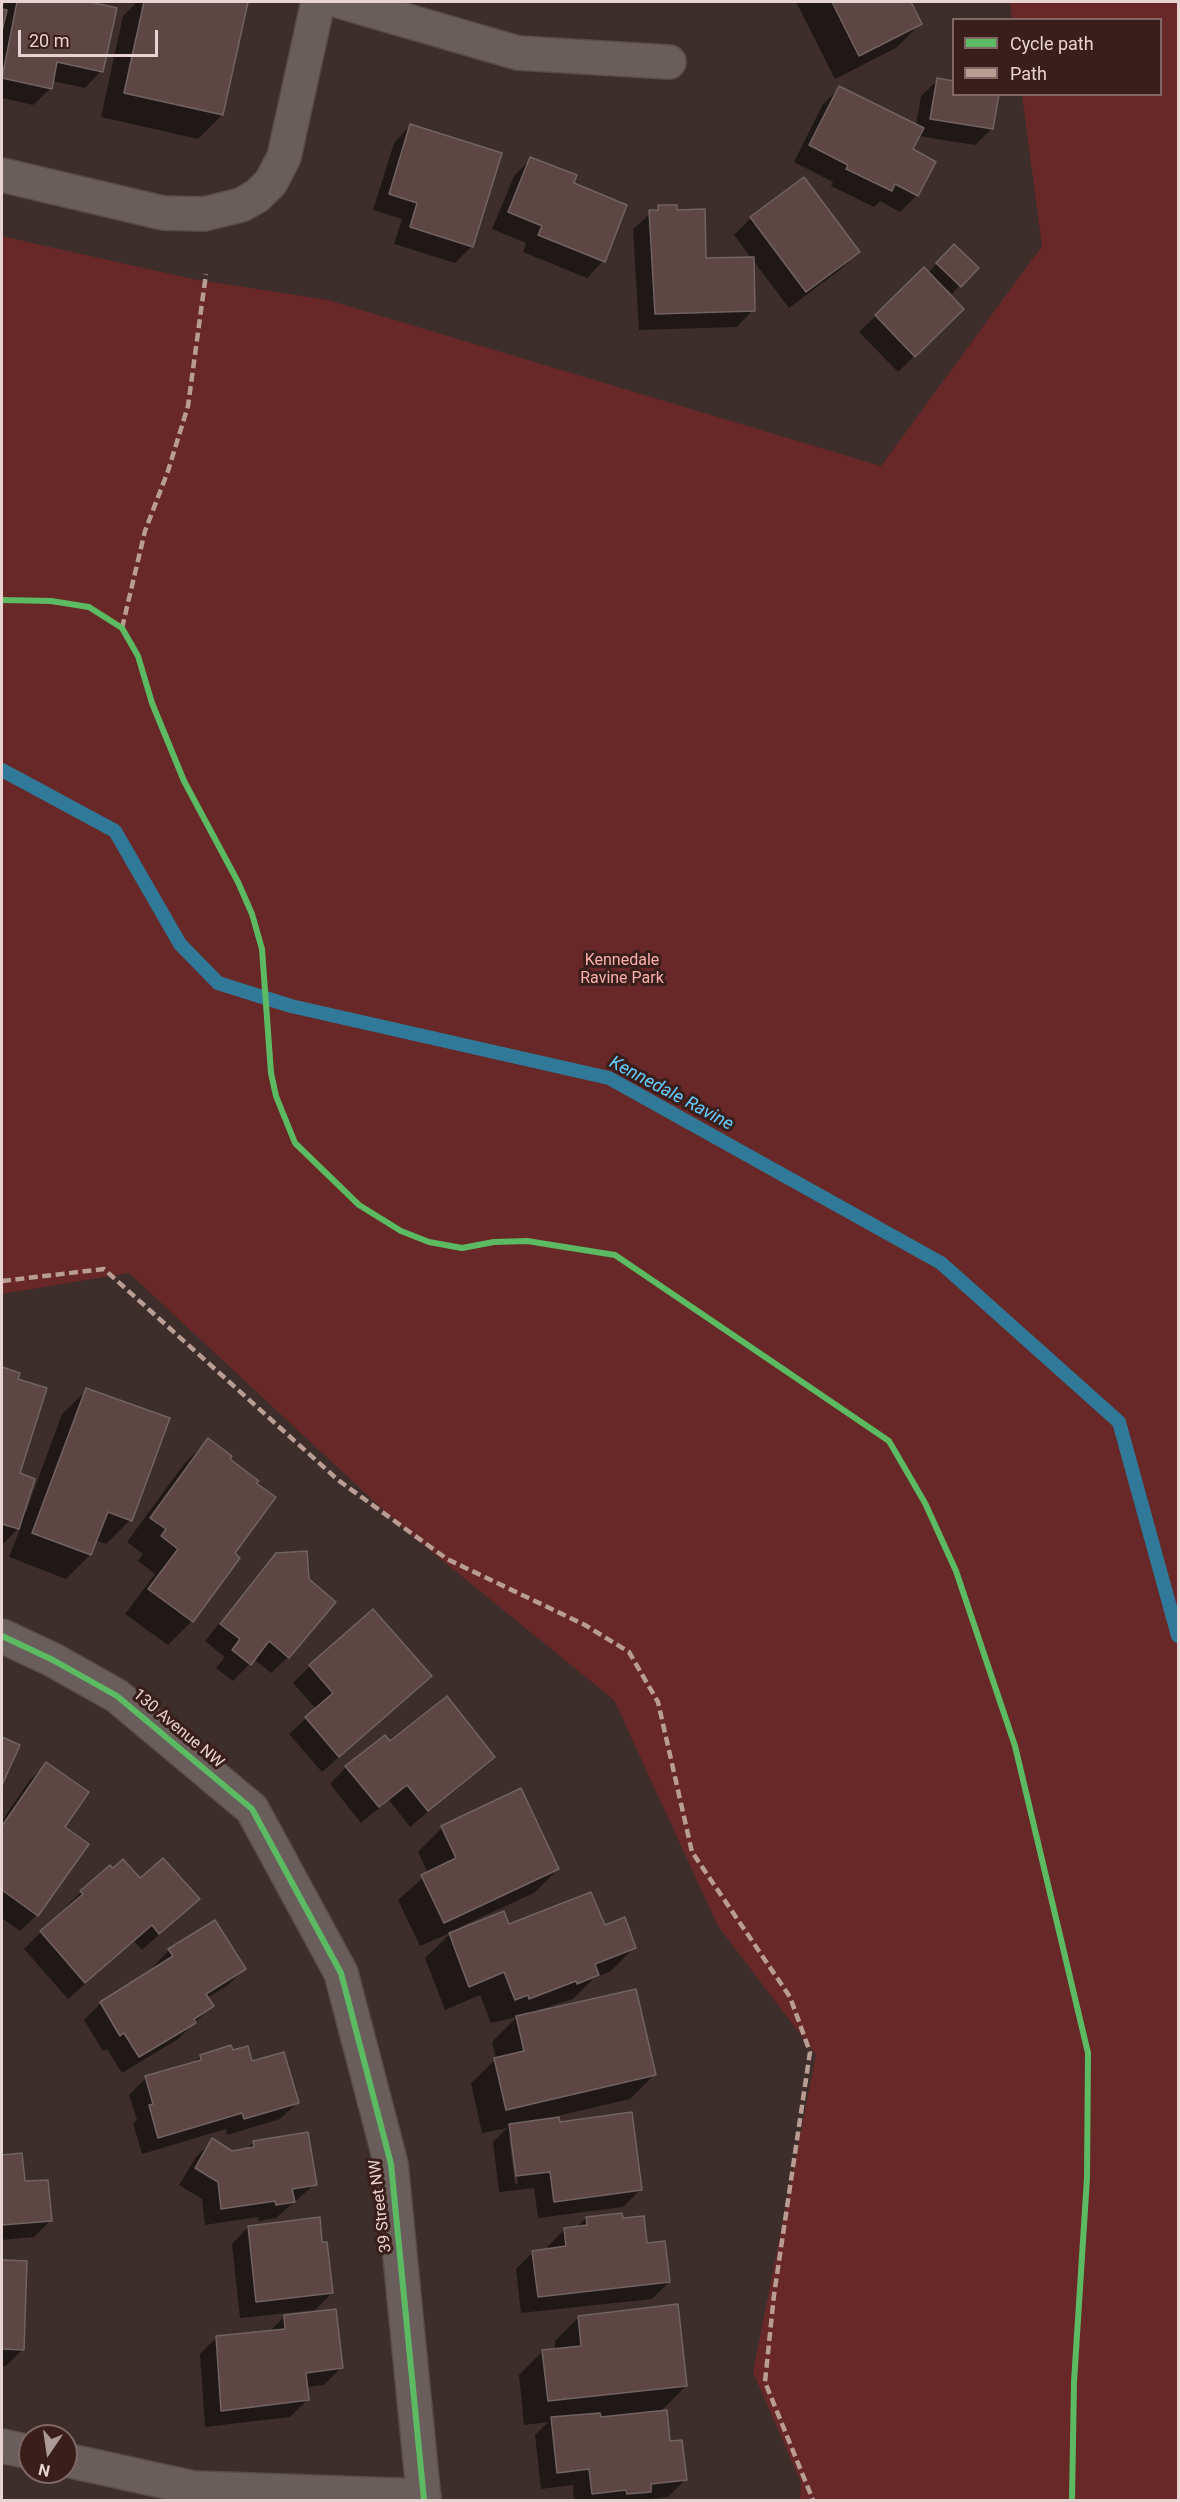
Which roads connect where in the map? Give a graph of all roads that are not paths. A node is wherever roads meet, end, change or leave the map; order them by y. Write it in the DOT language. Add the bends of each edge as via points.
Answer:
graph roads {
  1 [pos="318,2"];
  2 [pos="342,2"];
  3 [pos="669,62"];
  4 [pos="2,175"];
  5 [pos="2,1636"];
  6 [pos="295,1889"];
  7 [pos="2,2446"];
  8 [pos="18,2449"];
  9 [pos="78,2463"];
  10 [pos="424,2498"];
  1 -- 4 [label="street" via="284,156 271,182 249,201 204,214 164,213"];
  2 -- 3 [label="street" via="518,53"];
  5 -- 6 [label="street, 130 Avenue NW" via="117,1696 252,1809"];
  6 -- 10 [label="street, 39 Street NW" via="341,1973 391,2164"];
  7 -- 8 [label="street"];
  9 -- 10 [label="street" via="194,2488"];
}
